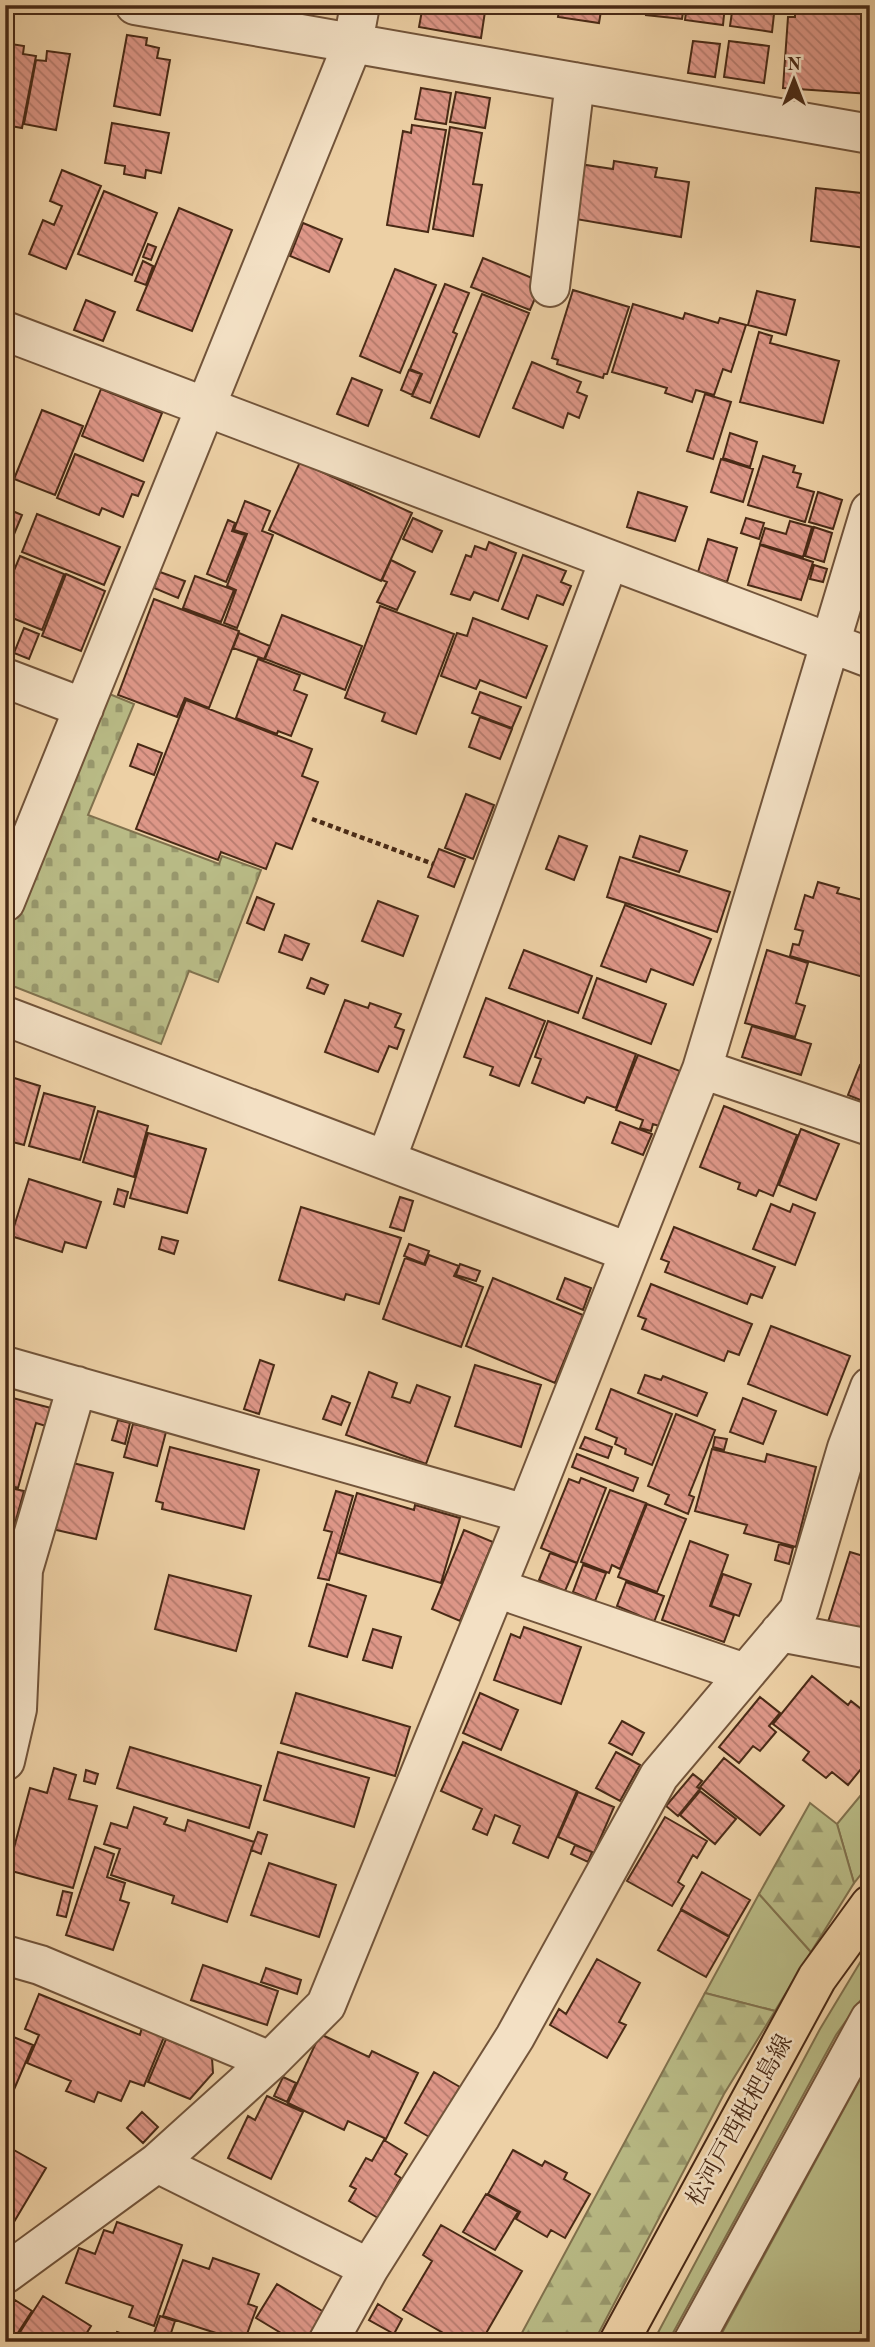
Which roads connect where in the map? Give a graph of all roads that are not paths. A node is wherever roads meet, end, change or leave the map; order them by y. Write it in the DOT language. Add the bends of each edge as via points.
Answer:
graph roads {
  1 [pos="135,5"];
  2 [pos="360,5"];
  3 [pos="353,43"];
  4 [pos="575,82"];
  5 [pos="870,134"];
  6 [pos="550,287"];
  7 [pos="5,331"];
  8 [pos="206,407"];
  9 [pos="870,511"];
  10 [pos="609,560"];
  11 [pos="830,644"];
  12 [pos="870,658"];
  13 [pos="5,678"];
  14 [pos="83,708"];
  15 [pos="5,902"];
  16 [pos="5,1016"];
  17 [pos="702,1069"];
  18 [pos="870,1126"];
  19 [pos="386,1160"];
  20 [pos="628,1252"];
  21 [pos="5,1366"];
  22 [pos="77,1386"];
  23 [pos="870,1387"];
  24 [pos="526,1514"];
  25 [pos="496,1588"];
  26 [pos="780,1632"];
  27 [pos="870,1649"];
  28 [pos="745,1673"];
  29 [pos="5,1761"];
  30 [pos="870,1905"];
  31 [pos="5,1955"];
  32 [pos="870,2019"];
  33 [pos="270,2061"];
  34 [pos="157,2163"];
  35 [pos="369,2268"];
  36 [pos="5,2274"];
  37 [pos="328,2342"];
  38 [pos="620,2342"];
  39 [pos="692,2342"];
  1 -- 3 [label="street"];
  2 -- 3 [label="street"];
  3 -- 4 [label="street"];
  3 -- 8 [label="street"];
  4 -- 5 [label="street"];
  4 -- 6 [label="street"];
  7 -- 8 [label="street"];
  8 -- 10 [label="street"];
  8 -- 14 [label="street"];
  9 -- 11 [label="street"];
  10 -- 11 [label="street"];
  10 -- 19 [label="street"];
  11 -- 12 [label="street"];
  11 -- 17 [label="street"];
  13 -- 14 [label="street"];
  14 -- 15 [label="street"];
  16 -- 19 [label="street"];
  17 -- 18 [label="street"];
  17 -- 20 [label="street"];
  19 -- 20 [label="street"];
  20 -- 24 [label="street"];
  21 -- 22 [label="street"];
  22 -- 24 [label="street"];
  22 -- 29 [label="street" via="23,1570 17,1709"];
  23 -- 26 [label="street" via="799,1610"];
  24 -- 25 [label="street"];
  25 -- 28 [label="street"];
  25 -- 33 [label="street" via="326,2005"];
  26 -- 27 [label="street"];
  26 -- 28 [label="street"];
  28 -- 35 [label="street" via="659,1776 515,2037"];
  30 -- 38 [label="main road, 松河戸西枇杷島線" via="817,1978"];
  31 -- 33 [label="street" via="40,1965"];
  32 -- 39 [label="street"];
  33 -- 34 [label="street"];
  34 -- 35 [label="street"];
  34 -- 36 [label="street"];
  35 -- 37 [label="street"];
}
